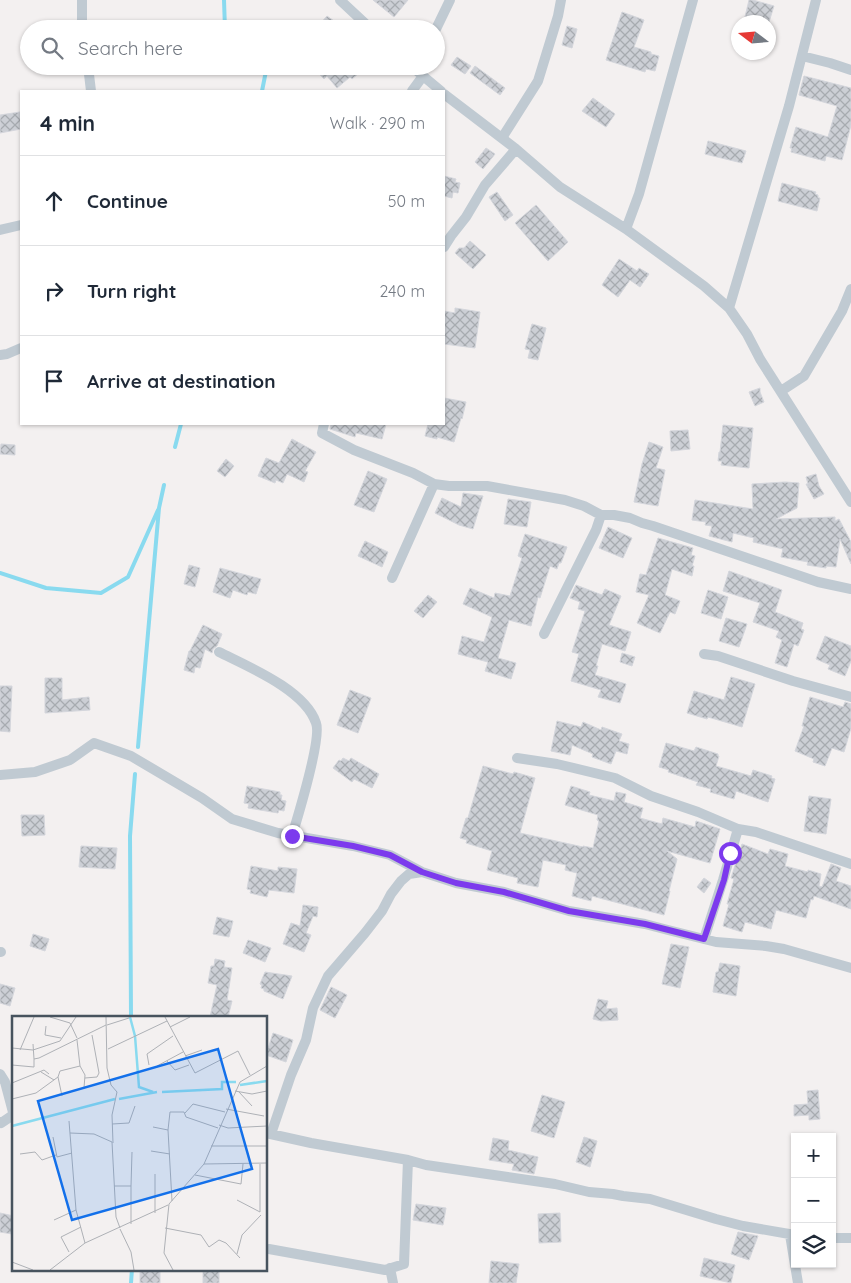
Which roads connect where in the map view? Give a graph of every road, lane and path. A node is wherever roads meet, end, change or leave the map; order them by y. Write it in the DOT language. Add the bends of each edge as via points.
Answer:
graph roads {
  1 [pos="82,0"];
  2 [pos="340,0"];
  3 [pos="450,0"];
  4 [pos="561,0"];
  5 [pos="693,0"];
  6 [pos="816,0"];
  7 [pos="82,20"];
  8 [pos="361,20"];
  9 [pos="440,20"];
  10 [pos="802,56"];
  11 [pos="851,70"];
  12 [pos="89,75"];
  13 [pos="423,76"];
  14 [pos="91,90"];
  15 [pos="413,90"];
  16 [pos="440,90"];
  17 [pos="445,94"];
  18 [pos="502,138"];
  19 [pos="516,149"];
  20 [pos="20,225"];
  21 [pos="626,229"];
  22 [pos="0,230"];
  23 [pos="445,245"];
  24 [pos="851,289"];
  25 [pos="729,308"];
  26 [pos="20,348"];
  27 [pos="0,354"];
  28 [pos="781,392"];
  29 [pos="324,425"];
  30 [pos="434,484"];
  31 [pos="851,502"];
  32 [pos="601,515"];
  33 [pos="392,578"];
  34 [pos="851,589"];
  35 [pos="544,634"];
  36 [pos="219,652"];
  37 [pos="704,654"];
  38 [pos="851,697"];
  39 [pos="517,758"];
  40 [pos="0,775"];
  41 [pos="738,829"];
  42 [pos="292,836"];
  43 [pos="851,864"];
  44 [pos="422,872"];
  45 [pos="704,939"];
  46 [pos="851,968"];
  47 [pos="0,1074"];
  48 [pos="12,1111"];
  49 [pos="12,1116"];
  50 [pos="0,1122"];
  51 [pos="268,1134"];
  52 [pos="408,1160"];
  53 [pos="791,1235"];
  54 [pos="836,1238"];
  55 [pos="851,1238"];
  56 [pos="269,1249"];
  57 [pos="390,1268"];
  58 [pos="796,1268"];
  59 [pos="393,1283"];
  60 [pos="798,1283"];
  1 -- 7 [label="street"];
  2 -- 8 [label="street"];
  3 -- 9 [label="street"];
  4 -- 18 [label="street" via="538,81"];
  5 -- 21 [label="street" via="639,194"];
  6 -- 10 [label="street"];
  10 -- 11 [label="street"];
  10 -- 25 [label="street"];
  12 -- 14 [label="street"];
  13 -- 15 [label="street"];
  13 -- 16 [label="street"];
  17 -- 18 [label="street"];
  18 -- 19 [label="street"];
  19 -- 21 [label="street" via="560,187"];
  19 -- 23 [label="street" via="485,185"];
  20 -- 22 [label="street"];
  21 -- 25 [label="street"];
  24 -- 28 [label="street" via="842,311 804,376"];
  25 -- 28 [label="street"];
  26 -- 27 [label="street"];
  28 -- 31 [label="street"];
  29 -- 30 [label="street" via="322,433"];
  30 -- 32 [label="street" via="487,486 566,500"];
  30 -- 33 [label="street"];
  32 -- 34 [label="street" via="630,518 818,582"];
  32 -- 35 [label="street"];
  36 -- 42 [label="street" via="288,690 306,706 317,724 317,741"];
  37 -- 38 [label="street"];
  39 -- 41 [label="street" via="615,778 651,796"];
  40 -- 42 [label="street" via="36,772 70,760 94,743 131,756 232,819"];
  41 -- 43 [label="street"];
  41 -- 45 [label="street"];
  42 -- 44 [label="street" via="390,855"];
  44 -- 45 [label="street" via="569,911 645,924"];
  44 -- 51 [label="street" via="409,874 401,881 382,911 328,976 313,1008 306,1040"];
  45 -- 46 [label="street" via="784,949"];
  47 -- 48 [label="street"];
  49 -- 50 [label="street"];
  51 -- 52 [label="street"];
  52 -- 53 [label="street" via="582,1191 650,1199 716,1220"];
  52 -- 57 [label="street" via="404,1264"];
  54 -- 55 [label="street"];
  56 -- 57 [label="street" via="385,1270"];
  57 -- 59 [label="street"];
  58 -- 60 [label="street"];
}
